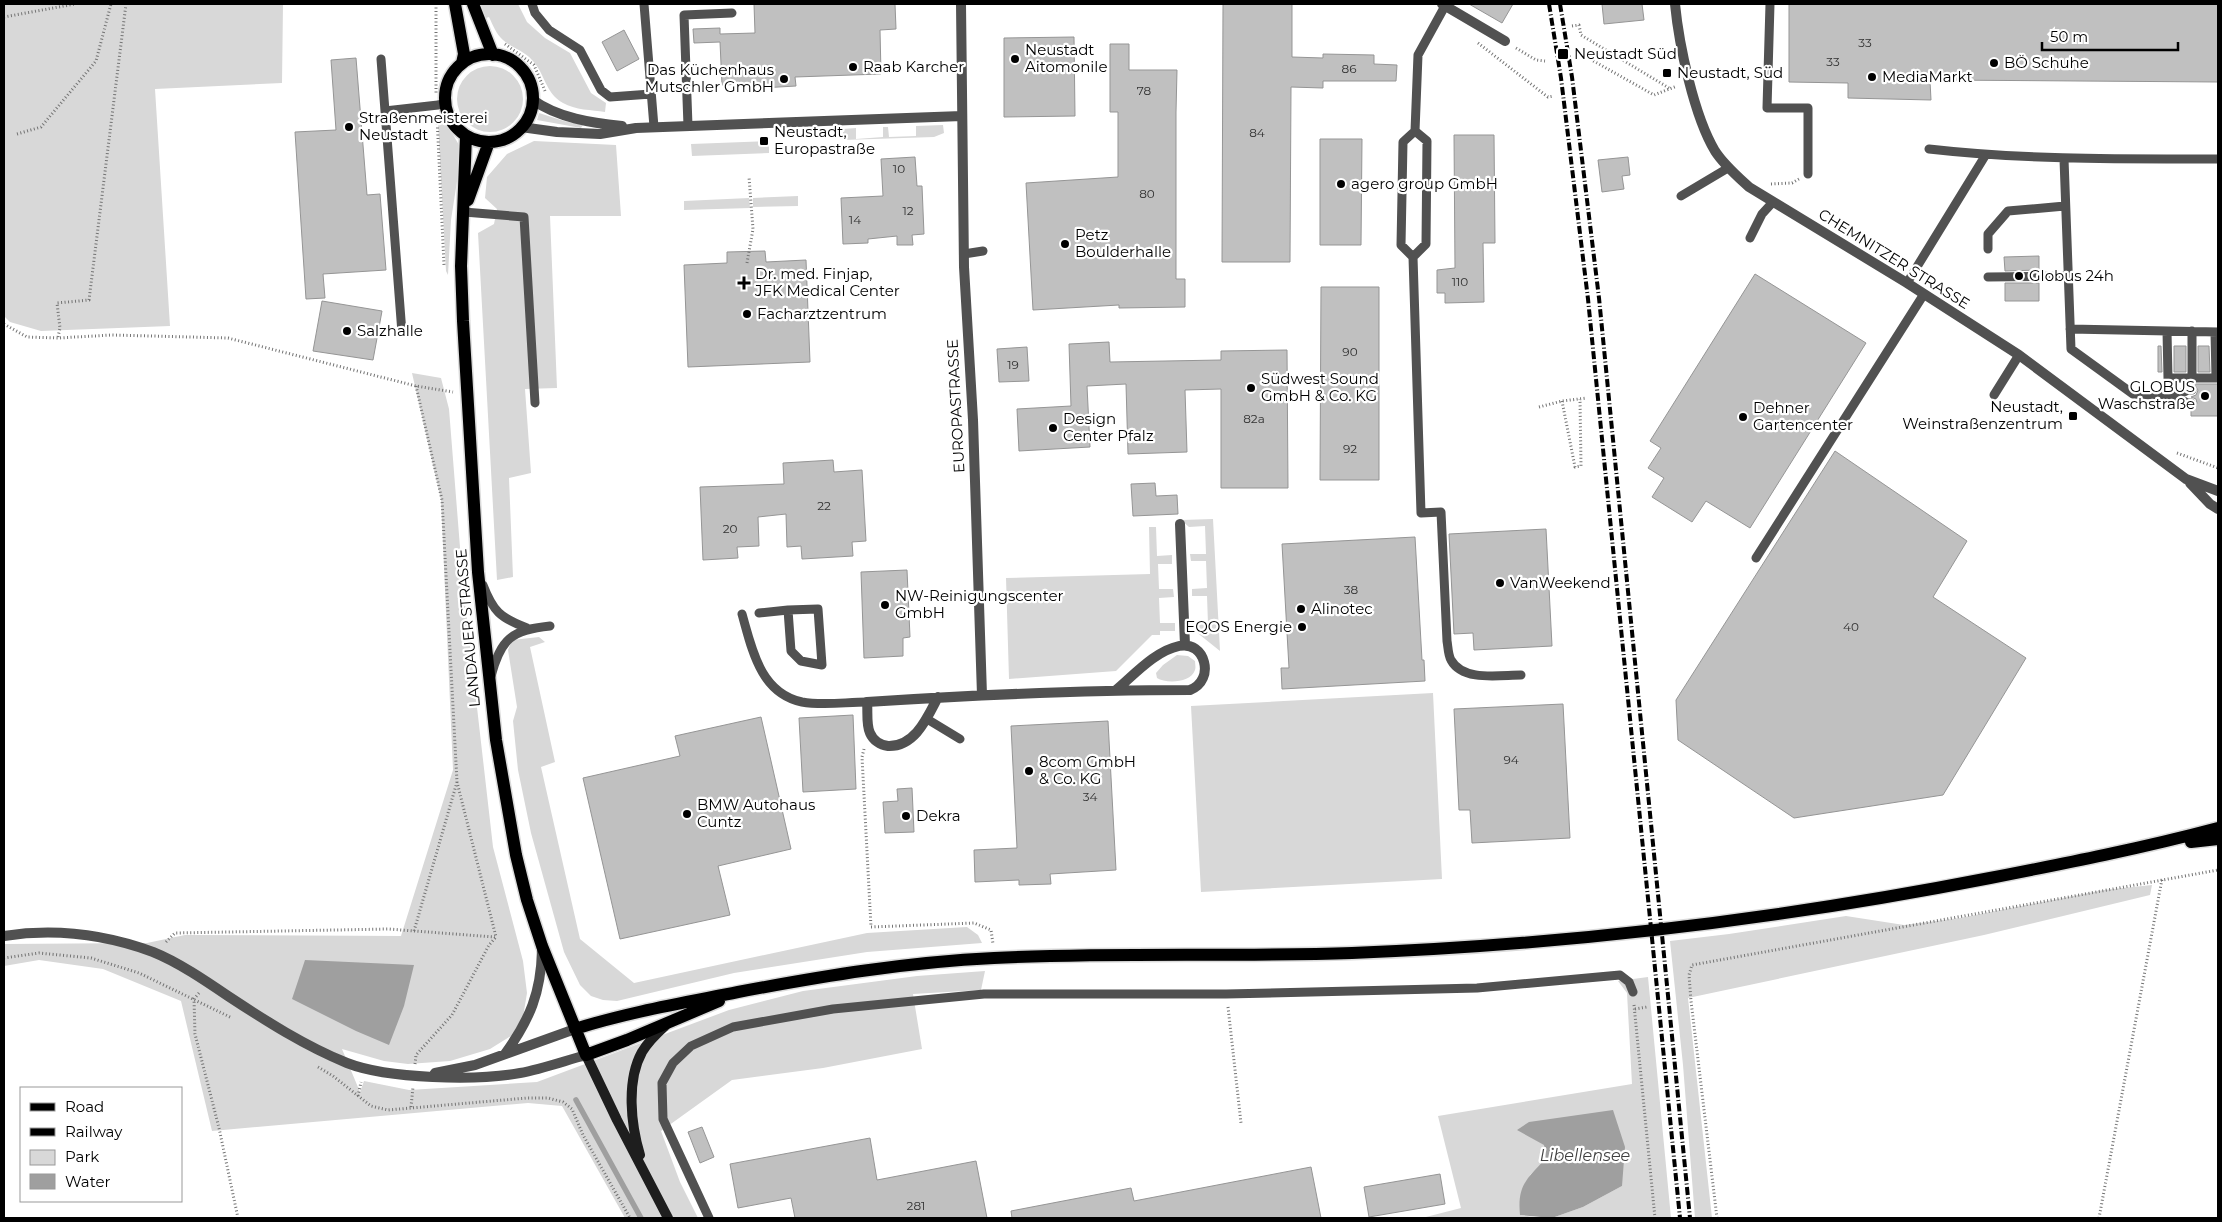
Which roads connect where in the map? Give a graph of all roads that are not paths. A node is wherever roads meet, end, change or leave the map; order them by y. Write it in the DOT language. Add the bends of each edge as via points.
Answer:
graph roads {
  1 [pos="455,4"];
  2 [pos="473,4"];
  3 [pos="532,4"];
  4 [pos="644,4"];
  5 [pos="961,4"];
  6 [pos="1676,4"];
  7 [pos="1770,4"];
  8 [pos="1444,5"];
  9 [pos="732,13"];
  10 [pos="1505,41"];
  11 [pos="493,55"];
  12 [pos="381,59"];
  13 [pos="462,63"];
  14 [pos="651,94"];
  15 [pos="533,100"];
  16 [pos="441,104"];
  17 [pos="385,110"];
  18 [pos="962,116"];
  19 [pos="688,126"];
  20 [pos="522,127"];
  21 [pos="654,127"];
  22 [pos="636,128"];
  23 [pos="1415,130"];
  24 [pos="466,136"];
  25 [pos="489,142"];
  26 [pos="1929,149"];
  27 [pos="1985,156"];
  28 [pos="2064,159"];
  29 [pos="2218,160"];
  30 [pos="1728,168"];
  31 [pos="1808,174"];
  32 [pos="1681,196"];
  33 [pos="1773,202"];
  34 [pos="2065,206"];
  35 [pos="464,212"];
  36 [pos="1750,238"];
  37 [pos="1988,249"];
  38 [pos="983,251"];
  39 [pos="964,254"];
  40 [pos="1413,257"];
  41 [pos="2068,276"];
  42 [pos="1988,277"];
  43 [pos="1907,283"];
  44 [pos="1924,294"];
  45 [pos="2070,329"];
  46 [pos="2167,331"];
  47 [pos="2192,331"];
  48 [pos="2217,332"];
  49 [pos="402,333"];
  50 [pos="2019,355"];
  51 [pos="2192,378"];
  52 [pos="2217,378"];
  53 [pos="2192,390"];
  54 [pos="1994,394"];
  55 [pos="2176,396"];
  56 [pos="535,403"];
  57 [pos="2191,403"];
  58 [pos="2186,479"];
  59 [pos="2218,491"];
  60 [pos="2218,509"];
  61 [pos="1180,524"];
  62 [pos="1756,558"];
  63 [pos="478,572"];
  64 [pos="788,610"];
  65 [pos="759,613"];
  66 [pos="742,614"];
  67 [pos="550,626"];
  68 [pos="526,628"];
  69 [pos="1185,645"];
  70 [pos="1521,675"];
  71 [pos="490,684"];
  72 [pos="1116,690"];
  73 [pos="982,695"];
  74 [pos="938,697"];
  75 [pos="867,702"];
  76 [pos="927,719"];
  77 [pos="960,739"];
  78 [pos="2218,828"];
  79 [pos="2218,839"];
  80 [pos="2149,846"];
  81 [pos="4,936"];
  82 [pos="542,946"];
  83 [pos="737,992"];
  84 [pos="1633,992"];
  85 [pos="668,1023"];
  86 [pos="575,1029"];
  87 [pos="504,1054"];
  88 [pos="586,1055"];
  89 [pos="414,1076"];
  90 [pos="645,1173"];
  91 [pos="668,1218"];
  92 [pos="708,1218"];
  1 -- 13 [label="main road" via="464,54"];
  2 -- 11 [label="main road"];
  3 -- 14 [label="lane" via="535,14 549,30 580,50 602,90 610,97"];
  4 -- 14 [label="lane"];
  5 -- 18 [label="street, EUROPASTRASSE"];
  6 -- 30 [label="street, CHEMNITZER STRASSE" via="1691,83 1707,135"];
  7 -- 31 [label="lane" via="1767,108 1808,108"];
  8 -- 10 [label="street"];
  8 -- 23 [label="lane" via="1418,55"];
  9 -- 19 [label="lane" via="684,15"];
  11 -- 13 [label="main road" via="471,58"];
  11 -- 15 [label="main road" via="512,61 526,75"];
  12 -- 17 [label="lane"];
  13 -- 16 [label="main road" via="448,81"];
  14 -- 21 [label="lane"];
  15 -- 20 [label="main road"];
  15 -- 22 [label="street" via="563,115 595,124"];
  16 -- 17 [label="lane"];
  16 -- 24 [label="main road"];
  17 -- 49 [label="lane"];
  18 -- 19 [label="street"];
  18 -- 39 [label="street, EUROPASTRASSE"];
  19 -- 21 [label="street"];
  20 -- 22 [label="street" via="600,134"];
  20 -- 25 [label="main road" via="501,140"];
  21 -- 22 [label="street"];
  23 -- 40 [label="lane" via="1426,141 1426,244"];
  23 -- 40 [label="lane" via="1403,142 1401,245"];
  24 -- 25 [label="main road"];
  24 -- 35 [label="main road, LANDAUER STRASSE"];
  25 -- 35 [label="main road, LANDAUER STRASSE"];
  26 -- 27 [label="lane"];
  27 -- 28 [label="lane"];
  27 -- 43 [label="lane"];
  28 -- 29 [label="lane"];
  28 -- 34 [label="lane"];
  30 -- 32 [label="lane"];
  30 -- 33 [label="street, CHEMNITZER STRASSE"];
  33 -- 36 [label="lane" via="1762,214"];
  33 -- 43 [label="street, CHEMNITZER STRASSE"];
  34 -- 37 [label="lane" via="2008,211 1988,234"];
  34 -- 41 [label="lane"];
  35 -- 56 [label="lane" via="524,217"];
  35 -- 63 [label="main road, LANDAUER STRASSE" via="461,266"];
  38 -- 39 [label="lane"];
  39 -- 73 [label="street, EUROPASTRASSE"];
  40 -- 70 [label="lane" via="1421,512 1441,512 1447,641 1451,660 1463,672 1488,676"];
  41 -- 42 [label="lane"];
  41 -- 45 [label="lane"];
  43 -- 44 [label="street, CHEMNITZER STRASSE"];
  44 -- 50 [label="street, CHEMNITZER STRASSE"];
  44 -- 62 [label="lane"];
  45 -- 46 [label="lane"];
  45 -- 55 [label="lane" via="2071,349 2133,394"];
  46 -- 47 [label="lane"];
  46 -- 51 [label="lane" via="2168,378"];
  47 -- 48 [label="lane"];
  47 -- 51 [label="lane"];
  48 -- 52 [label="lane"];
  50 -- 54 [label="lane"];
  50 -- 58 [label="street, CHEMNITZER STRASSE"];
  51 -- 52 [label="lane"];
  53 -- 55 [label="lane"];
  55 -- 57 [label="lane"];
  58 -- 59 [label="street, CHEMNITZER STRASSE"];
  58 -- 60 [label="street, CHEMNITZER STRASSE"];
  61 -- 69 [label="street"];
  63 -- 68 [label="lane" via="498,614"];
  63 -- 71 [label="main road, LANDAUER STRASSE"];
  64 -- 64 [label="lane" via="791,652 801,661 822,664 818,609"];
  64 -- 65 [label="lane"];
  66 -- 75 [label="lane" via="758,667 769,682 790,698 819,703"];
  67 -- 68 [label="lane"];
  68 -- 71 [label="lane" via="504,644 496,659"];
  69 -- 72 [label="street" via="1163,652"];
  69 -- 72 [label="street" via="1192,646 1203,659 1206,669 1199,687 1190,690"];
  71 -- 82 [label="main road, LANDAUER STRASSE" via="516,855"];
  72 -- 73 [label="street"];
  73 -- 74 [label="street"];
  74 -- 75 [label="street"];
  74 -- 76 [label="street"];
  75 -- 76 [label="street" via="869,732 883,746 897,746 910,739"];
  76 -- 77 [label="lane"];
  78 -- 80 [label="main road"];
  79 -- 80 [label="main road"];
  80 -- 83 [label="main road" via="1896,896 1611,934 1351,953 995,958 864,970"];
  81 -- 89 [label="street" via="28,932 83,933 154,953 292,1036 348,1064"];
  82 -- 86 [label="main road, LANDAUER STRASSE"];
  82 -- 87 [label="street" via="542,975 534,1004 522,1031"];
  83 -- 85 [label="main road"];
  83 -- 86 [label="main road" via="616,1017"];
  84 -- 92 [label="lane" via="1629,982 1620,975 1477,988 1226,994 984,994 834,1009 733,1027 691,1046 673,1063 662,1083 662,1119"];
  85 -- 88 [label="main road"];
  85 -- 90 [label="main road" via="641,1053 632,1091 633,1119"];
  86 -- 87 [label="street"];
  86 -- 88 [label="main road, LANDAUER STRASSE"];
  87 -- 89 [label="street" via="475,1065"];
  88 -- 89 [label="street" via="518,1074 449,1078"];
  88 -- 90 [label="main road"];
  90 -- 91 [label="main road"];
}
